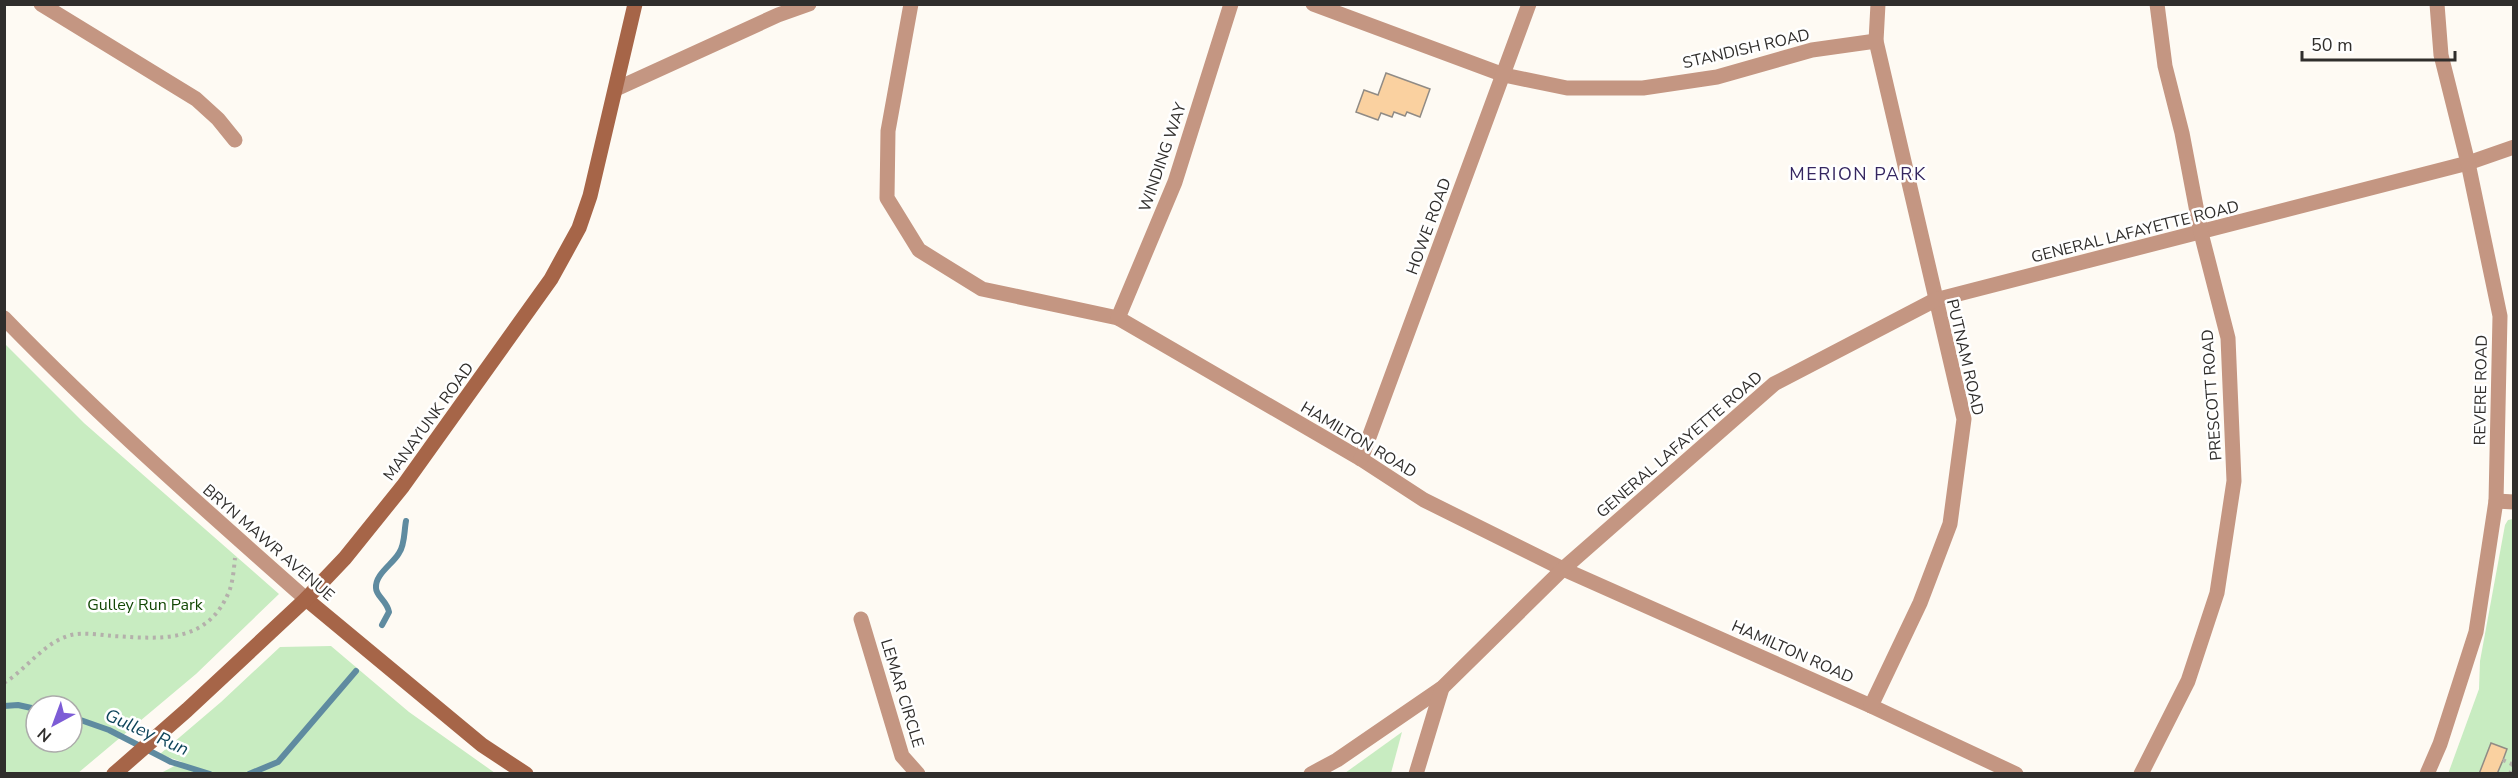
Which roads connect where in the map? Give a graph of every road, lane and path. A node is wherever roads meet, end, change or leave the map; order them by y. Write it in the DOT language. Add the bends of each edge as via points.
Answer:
graph roads {
  1 [pos="41,4"];
  2 [pos="635,4"];
  3 [pos="809,4"];
  4 [pos="911,4"];
  5 [pos="1231,4"];
  6 [pos="1313,4"];
  7 [pos="1529,4"];
  8 [pos="1878,4"];
  9 [pos="2157,4"];
  10 [pos="2437,4"];
  11 [pos="1876,41"];
  12 [pos="1504,75"];
  13 [pos="616,89"];
  14 [pos="235,140"];
  15 [pos="2514,147"];
  16 [pos="2468,163"];
  17 [pos="2201,233"];
  18 [pos="1935,300"];
  19 [pos="4,318"];
  20 [pos="1118,318"];
  21 [pos="1360,459"];
  22 [pos="2496,501"];
  23 [pos="2514,502"];
  24 [pos="238,540"];
  25 [pos="1563,569"];
  26 [pos="306,599"];
  27 [pos="861,619"];
  28 [pos="4,683"];
  29 [pos="1442,688"];
  30 [pos="1871,706"];
  31 [pos="2503,760"];
  32 [pos="2513,764"];
  33 [pos="114,774"];
  34 [pos="526,774"];
  35 [pos="918,774"];
  36 [pos="1311,774"];
  37 [pos="1416,774"];
  38 [pos="2016,774"];
  39 [pos="2141,774"];
  40 [pos="2427,774"];
  41 [pos="2510,774"];
  1 -- 14 [label="street" via="196,99"];
  2 -- 13 [label="street, MANAYUNK ROAD"];
  3 -- 13 [label="street"];
  4 -- 20 [label="street, HAMILTON ROAD" via="888,131 887,198 919,250 982,289"];
  5 -- 20 [label="street, WINDING WAY" via="1175,182"];
  6 -- 12 [label="street, STANDISH ROAD"];
  7 -- 12 [label="street, HOWE ROAD"];
  8 -- 11 [label="street, PUTNAM ROAD"];
  9 -- 17 [label="street, PRESCOTT ROAD" via="2165,66"];
  10 -- 16 [label="street, REVERE ROAD" via="2441,55"];
  11 -- 12 [label="street, STANDISH ROAD" via="1812,50 1717,76 1643,88 1567,88"];
  11 -- 18 [label="street, PUTNAM ROAD"];
  12 -- 21 [label="street, HOWE ROAD"];
  13 -- 26 [label="street, MANAYUNK ROAD" via="590,196 579,228 551,279 403,486"];
  15 -- 16 [label="street, GENERAL LAFAYETTE ROAD"];
  16 -- 17 [label="street, GENERAL LAFAYETTE ROAD"];
  16 -- 22 [label="street, REVERE ROAD" via="2500,316"];
  17 -- 18 [label="street, GENERAL LAFAYETTE ROAD"];
  17 -- 39 [label="street, PRESCOTT ROAD" via="2228,338 2234,482 2217,593 2188,681"];
  18 -- 25 [label="street, GENERAL LAFAYETTE ROAD" via="1774,384"];
  18 -- 30 [label="street, PUTNAM ROAD" via="1964,419 1950,524 1920,603"];
  19 -- 24 [label="street, BRYN MAWR AVENUE"];
  20 -- 21 [label="street, HAMILTON ROAD"];
  21 -- 25 [label="street, HAMILTON ROAD" via="1424,500"];
  22 -- 23 [label="street"];
  22 -- 40 [label="street, REVERE ROAD" via="2476,632"];
  24 -- 26 [label="street, BRYN MAWR AVENUE"];
  24 -- 28 [label="path" via="230,588 216,615 201,629 166,637 74,634 52,642"];
  25 -- 29 [label="street, GENERAL LAFAYETTE ROAD"];
  25 -- 30 [label="street, HAMILTON ROAD"];
  26 -- 33 [label="street, MANAYUNK ROAD"];
  26 -- 34 [label="street, BRYN MAWR AVENUE" via="482,745"];
  27 -- 35 [label="street, LEMAR CIRCLE" via="902,756"];
  29 -- 36 [label="street, GENERAL LAFAYETTE ROAD"];
  29 -- 37 [label="street"];
  30 -- 38 [label="street, HAMILTON ROAD"];
  31 -- 32 [label="path"];
  32 -- 41 [label="path"];
}
